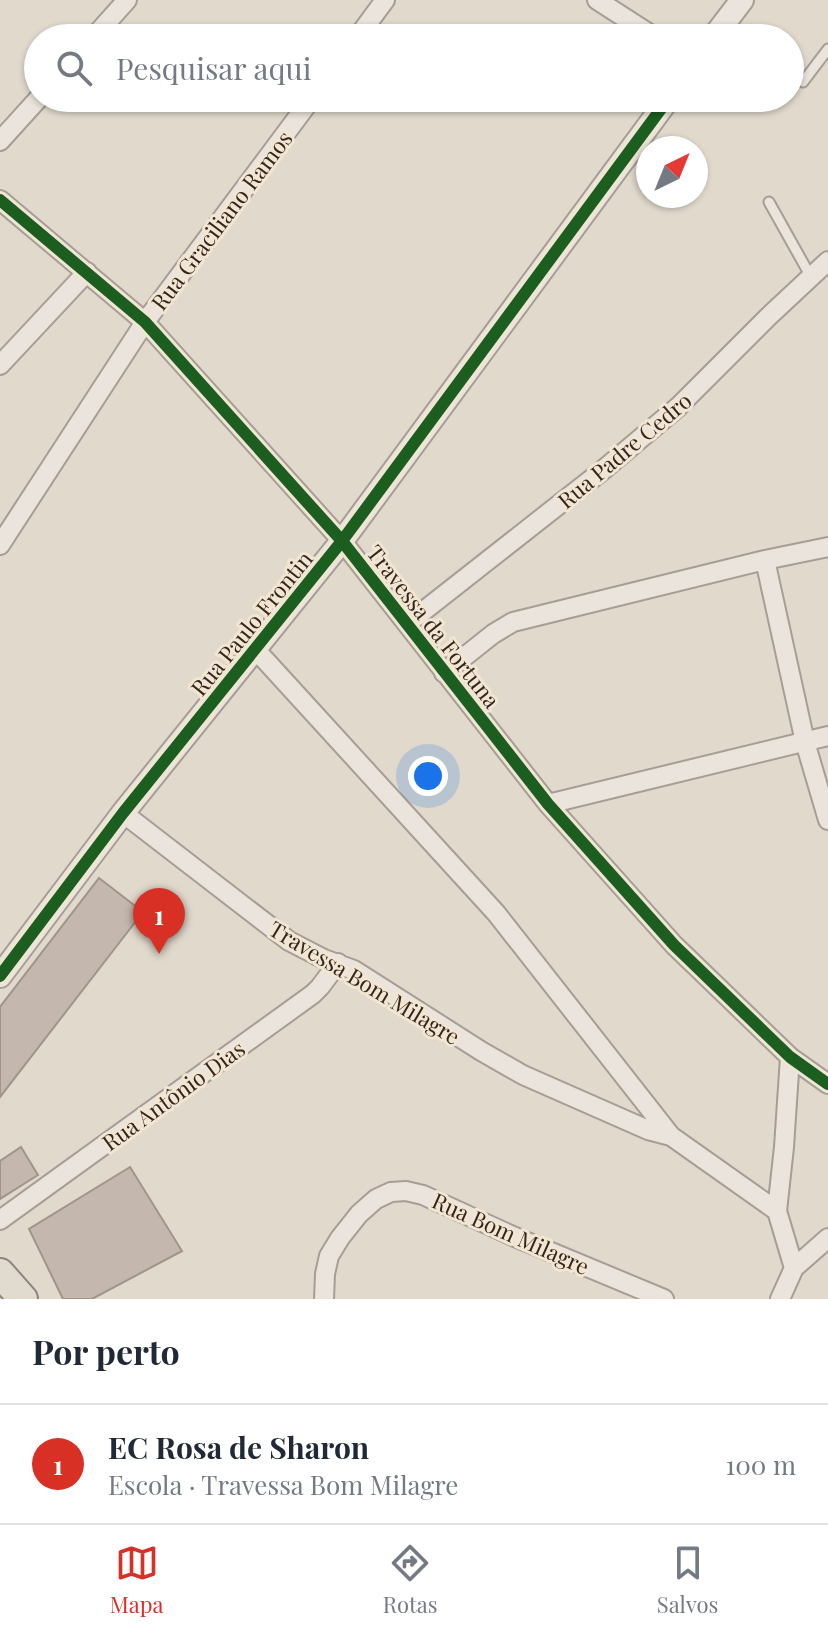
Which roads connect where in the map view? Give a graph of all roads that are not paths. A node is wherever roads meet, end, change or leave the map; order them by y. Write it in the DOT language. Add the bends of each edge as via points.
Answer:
graph roads {
  1 [pos="127,0"];
  2 [pos="385,0"];
  3 [pos="597,0"];
  4 [pos="742,0"];
  5 [pos="106,24"];
  6 [pos="367,24"];
  7 [pos="634,24"];
  8 [pos="724,24"];
  9 [pos="828,49"];
  10 [pos="804,81"];
  11 [pos="26,112"];
  12 [pos="302,112"];
  13 [pos="659,112"];
  14 [pos="0,141"];
  15 [pos="0,200"];
  16 [pos="769,202"];
  17 [pos="828,261"];
  18 [pos="87,272"];
  19 [pos="811,277"];
  20 [pos="145,322"];
  21 [pos="0,365"];
  22 [pos="342,541"];
  23 [pos="0,545"];
  24 [pos="828,547"];
  25 [pos="765,560"];
  26 [pos="407,624"];
  27 [pos="256,650"];
  28 [pos="444,673"];
  29 [pos="828,736"];
  30 [pos="805,742"];
  31 [pos="548,804"];
  32 [pos="123,813"];
  33 [pos="828,820"];
  34 [pos="338,963"];
  35 [pos="0,976"];
  36 [pos="790,1057"];
  37 [pos="828,1084"];
  38 [pos="671,1136"];
  39 [pos="777,1211"];
  40 [pos="0,1220"];
  41 [pos="828,1238"];
  42 [pos="794,1268"];
  43 [pos="0,1273"];
  44 [pos="23,1299"];
  45 [pos="324,1299"];
  46 [pos="664,1299"];
  47 [pos="780,1299"];
  1 -- 5 [label="street"];
  2 -- 6 [label="street"];
  3 -- 7 [label="street"];
  4 -- 8 [label="street"];
  9 -- 10 [label="lane"];
  11 -- 14 [label="street"];
  12 -- 20 [label="street, Rua Graciliano Ramos"];
  13 -- 22 [label="street, Rua Paulo Frontin"];
  15 -- 18 [label="street, Travessa da Fortuna"];
  16 -- 19 [label="lane"];
  17 -- 19 [label="street, Rua Padre Cedro"];
  18 -- 20 [label="street, Travessa da Fortuna"];
  18 -- 21 [label="street"];
  19 -- 26 [label="street, Rua Padre Cedro" via="678,407"];
  20 -- 22 [label="street, Travessa da Fortuna"];
  20 -- 23 [label="street, Rua Graciliano Ramos"];
  22 -- 26 [label="street, Travessa da Fortuna"];
  22 -- 27 [label="street, Rua Paulo Frontin"];
  24 -- 25 [label="street"];
  25 -- 28 [label="street" via="513,622"];
  25 -- 30 [label="street"];
  26 -- 28 [label="street, Travessa da Fortuna"];
  27 -- 32 [label="street, Rua Paulo Frontin"];
  27 -- 38 [label="street, Travessa Bom Milagre" via="496,913"];
  28 -- 31 [label="street, Travessa da Fortuna"];
  29 -- 30 [label="street"];
  30 -- 31 [label="street"];
  30 -- 33 [label="street"];
  31 -- 36 [label="street, Travessa da Fortuna" via="674,945"];
  32 -- 34 [label="street, Travessa Bom Milagre" via="289,941"];
  32 -- 35 [label="street, Rua Paulo Frontin"];
  34 -- 38 [label="street, Travessa Bom Milagre" via="523,1075"];
  34 -- 40 [label="street, Rua Antônio Dias" via="313,994"];
  36 -- 37 [label="street, Travessa da Fortuna"];
  36 -- 39 [label="street"];
  38 -- 39 [label="street, Travessa Bom Milagre"];
  39 -- 42 [label="street"];
  41 -- 42 [label="street"];
  42 -- 47 [label="street"];
  43 -- 44 [label="main road"];
  45 -- 46 [label="street, Rua Bom Milagre" via="329,1256 340,1238 376,1199 406,1191"];
}
